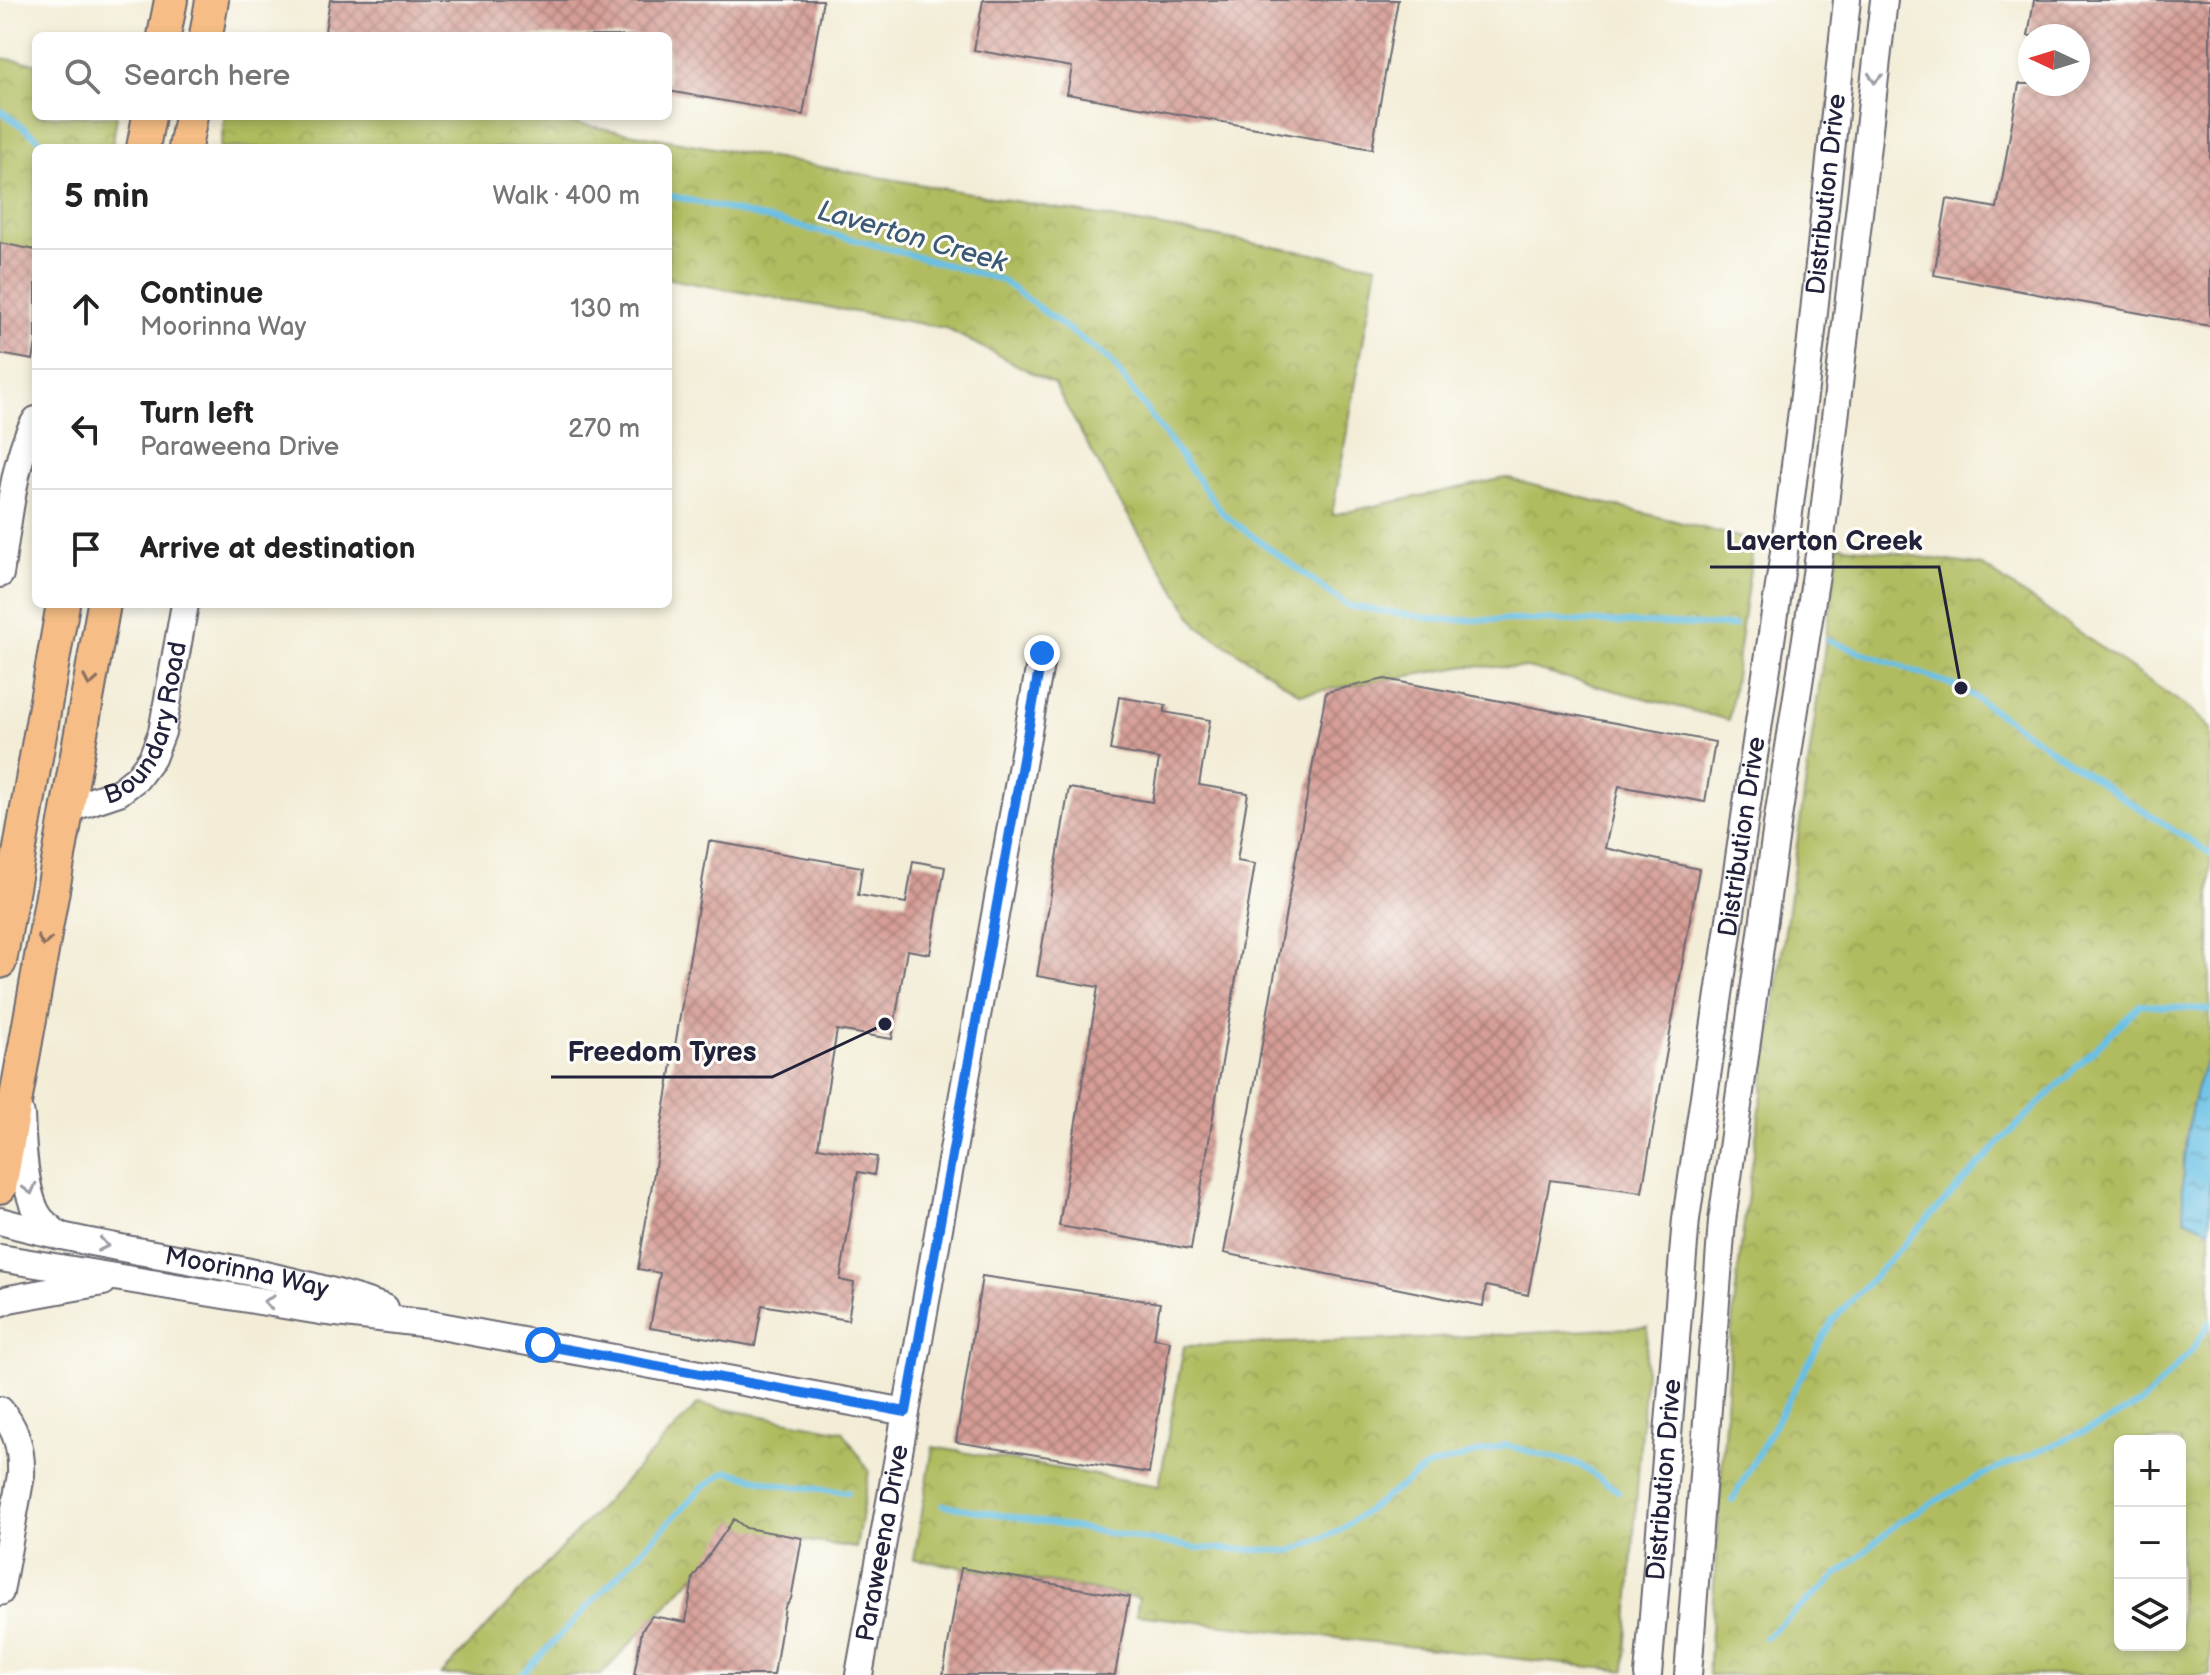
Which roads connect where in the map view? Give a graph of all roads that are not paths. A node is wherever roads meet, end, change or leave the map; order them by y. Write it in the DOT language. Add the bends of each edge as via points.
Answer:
graph roads {
  1 [pos="171,0"];
  2 [pos="212,0"];
  3 [pos="1847,0"];
  4 [pos="1884,0"];
  5 [pos="165,32"];
  6 [pos="207,32"];
  7 [pos="148,120"];
  8 [pos="190,120"];
  9 [pos="144,144"];
  10 [pos="186,144"];
  11 [pos="1820,242"];
  12 [pos="1856,246"];
  13 [pos="32,426"];
  14 [pos="1795,462"];
  15 [pos="1831,463"];
  16 [pos="0,574"];
  17 [pos="62,608"];
  18 [pos="103,608"];
  19 [pos="184,608"];
  20 [pos="1042,653"];
  21 [pos="68,809"];
  22 [pos="55,876"];
  23 [pos="4,913"];
  24 [pos="0,962"];
  25 [pos="1706,1082"];
  26 [pos="19,1084"];
  27 [pos="1740,1087"];
  28 [pos="0,1187"];
  29 [pos="0,1221"];
  30 [pos="59,1236"];
  31 [pos="0,1258"];
  32 [pos="127,1278"];
  33 [pos="1681,1281"];
  34 [pos="1717,1283"];
  35 [pos="0,1303"];
  36 [pos="430,1324"];
  37 [pos="0,1410"];
  38 [pos="906,1412"];
  39 [pos="0,1592"];
  40 [pos="859,1675"];
  41 [pos="1648,1675"];
  42 [pos="1688,1675"];
  1 -- 5 [label="main road"];
  2 -- 6 [label="main road"];
  3 -- 11 [label="street, Distribution Drive"];
  4 -- 12 [label="street, Distribution Drive, one-way"];
  7 -- 9 [label="main road"];
  8 -- 10 [label="main road"];
  11 -- 12 [label="street"];
  11 -- 14 [label="street, Distribution Drive"];
  12 -- 15 [label="street, Distribution Drive"];
  13 -- 16 [label="street" via="19,465"];
  14 -- 15 [label="street"];
  14 -- 25 [label="street, Distribution Drive"];
  15 -- 27 [label="street, Distribution Drive"];
  17 -- 23 [label="main road"];
  18 -- 21 [label="main road, Boundary Road, one-way"];
  19 -- 21 [label="street, Boundary Road" via="162,732 152,758 119,792"];
  20 -- 38 [label="street, Paraweena Drive"];
  21 -- 22 [label="main road, Boundary Road"];
  22 -- 23 [label="main road" via="23,909"];
  22 -- 26 [label="main road, Boundary Road, one-way"];
  23 -- 24 [label="main road"];
  25 -- 27 [label="street"];
  25 -- 33 [label="street, Distribution Drive"];
  26 -- 28 [label="main road, Boundary Road"];
  26 -- 30 [label="street, one-way" via="29,1188 38,1216"];
  27 -- 34 [label="street, Distribution Drive"];
  29 -- 30 [label="street, Moorinna Way"];
  30 -- 36 [label="street, Moorinna Way, one-way" via="312,1285"];
  31 -- 32 [label="street, Moorinna Way"];
  32 -- 35 [label="street, Moorinna Way"];
  36 -- 32 [label="street, Moorinna Way, one-way"];
  33 -- 34 [label="street"];
  33 -- 41 [label="street, Distribution Drive"];
  34 -- 42 [label="street, Distribution Drive"];
  36 -- 38 [label="street, Moorinna Way"];
  37 -- 39 [label="street" via="12,1425 22,1457"];
  38 -- 40 [label="street, Paraweena Drive"];
}
